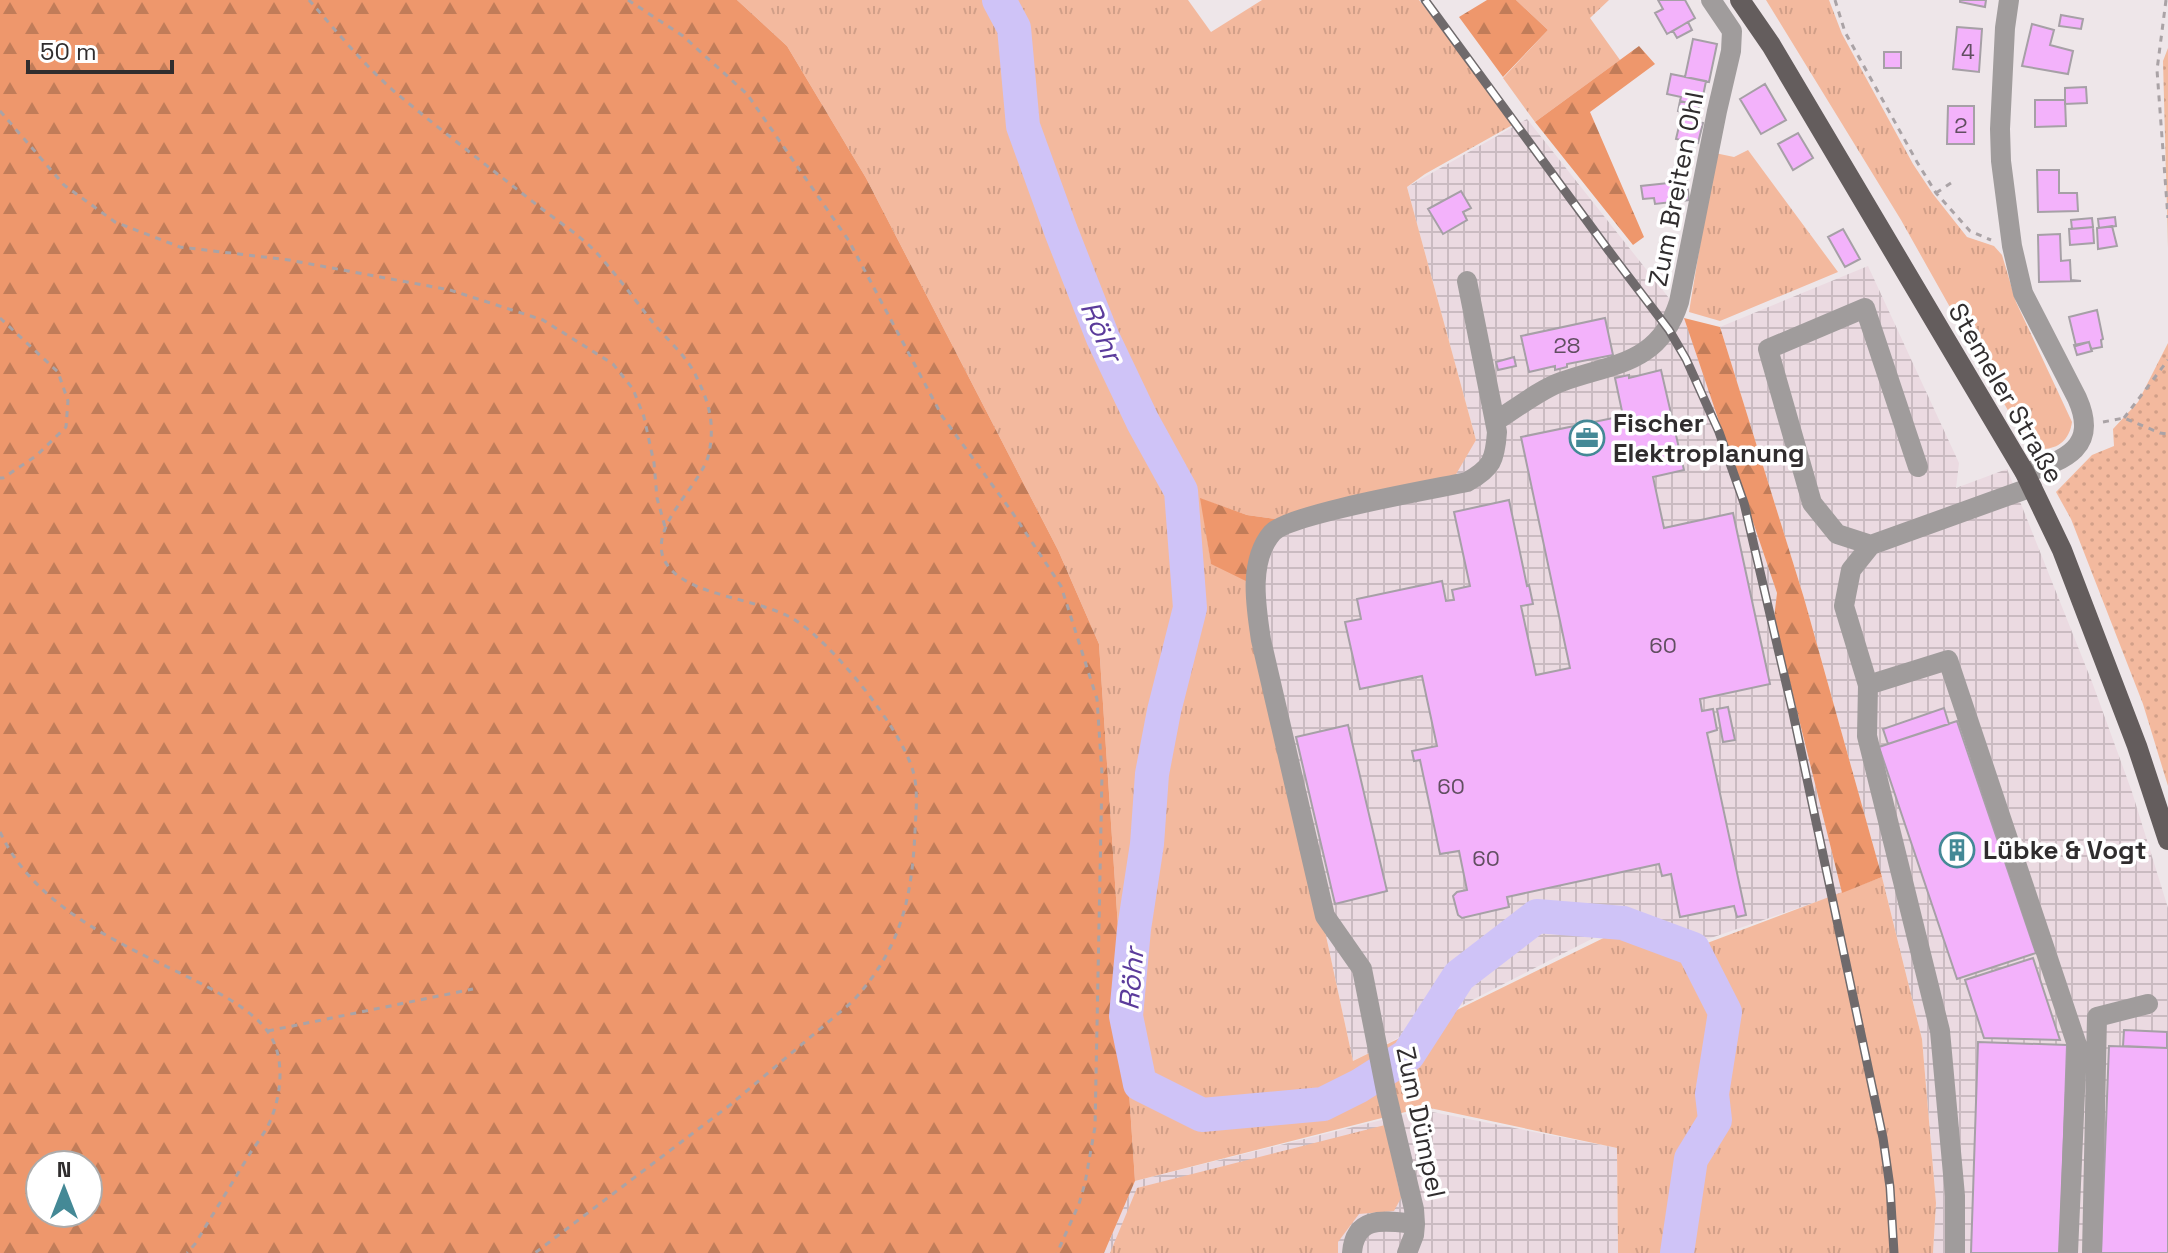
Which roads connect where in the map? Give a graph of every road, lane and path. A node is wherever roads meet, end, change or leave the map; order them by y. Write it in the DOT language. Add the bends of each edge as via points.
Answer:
graph roads {
  1 [pos="309,0"];
  2 [pos="628,0"];
  3 [pos="1711,0"];
  4 [pos="1740,0"];
  5 [pos="1835,0"];
  6 [pos="2009,0"];
  7 [pos="2166,0"];
  8 [pos="0,111"];
  9 [pos="1954,181"];
  10 [pos="1936,193"];
  11 [pos="2168,218"];
  12 [pos="2012,246"];
  13 [pos="1467,281"];
  14 [pos="0,318"];
  15 [pos="2168,360"];
  16 [pos="2124,418"];
  17 [pos="1496,421"];
  18 [pos="2085,425"];
  19 [pos="2168,434"];
  20 [pos="1918,467"];
  21 [pos="0,478"];
  22 [pos="2028,480"];
  23 [pos="665,527"];
  24 [pos="1871,545"];
  25 [pos="1868,685"];
  26 [pos="0,832"];
  27 [pos="2168,840"];
  28 [pos="473,989"];
  29 [pos="2148,1004"];
  30 [pos="268,1031"];
  31 [pos="1415,1224"];
  32 [pos="187,1253"];
  33 [pos="535,1253"];
  34 [pos="1057,1253"];
  35 [pos="1352,1253"];
  36 [pos="1407,1253"];
  37 [pos="1955,1253"];
  38 [pos="2068,1253"];
  39 [pos="2092,1253"];
  1 -- 23 [label="path" via="393,90 593,249 695,373 712,418 708,457"];
  2 -- 34 [label="path" via="683,36 747,94 849,241 942,416 1061,586 1097,699 1102,774 1095,1127 1079,1204"];
  3 -- 17 [label="street, Zum Breiten Ohl" via="1732,31 1731,51 1674,319 1635,359 1558,383"];
  4 -- 22 [label="main road, Stemeler Straße"];
  5 -- 10 [label="path" via="1845,32"];
  6 -- 12 [label="street" via="2000,129"];
  7 -- 11 [label="path" via="2157,70"];
  8 -- 23 [label="path" via="64,185 115,222 180,247 289,260 450,290 543,320 613,364 633,389 644,417"];
  9 -- 10 [label="path"];
  10 -- 12 [label="path" via="1970,231"];
  12 -- 18 [label="street" via="2023,293 2077,398"];
  13 -- 17 [label="street, Zum Dümpel"];
  14 -- 21 [label="path" via="58,372 68,401 66,427 36,456"];
  15 -- 16 [label="path"];
  16 -- 18 [label="path"];
  16 -- 19 [label="path"];
  17 -- 31 [label="street, Zum Dümpel" via="1496,453 1484,472 1467,482 1287,523 1273,531 1257,569 1255,605 1261,640 1325,916 1362,969"];
  18 -- 22 [label="street" via="2084,437 2068,455"];
  20 -- 24 [label="street" via="1865,308 1768,349 1812,503 1837,534"];
  22 -- 24 [label="street"];
  22 -- 27 [label="main road, Stemeler Straße" via="2062,550"];
  23 -- 33 [label="path" via="665,564 680,578 795,620 844,665 874,702 903,745 914,775 914,867 900,929 870,983 852,1002 730,1105"];
  24 -- 25 [label="street" via="1851,570 1844,606"];
  25 -- 37 [label="street" via="1867,736 1940,1031"];
  25 -- 38 [label="street" via="1948,660 2077,1045"];
  26 -- 30 [label="path" via="27,874 98,932 227,997"];
  28 -- 30 [label="path"];
  29 -- 39 [label="street" via="2097,1017"];
  30 -- 32 [label="path" via="281,1063 271,1119"];
  31 -- 35 [label="street, Zum Dümpel" via="1371,1222 1357,1234"];
  31 -- 36 [label="street, Zum Dümpel"];
}
